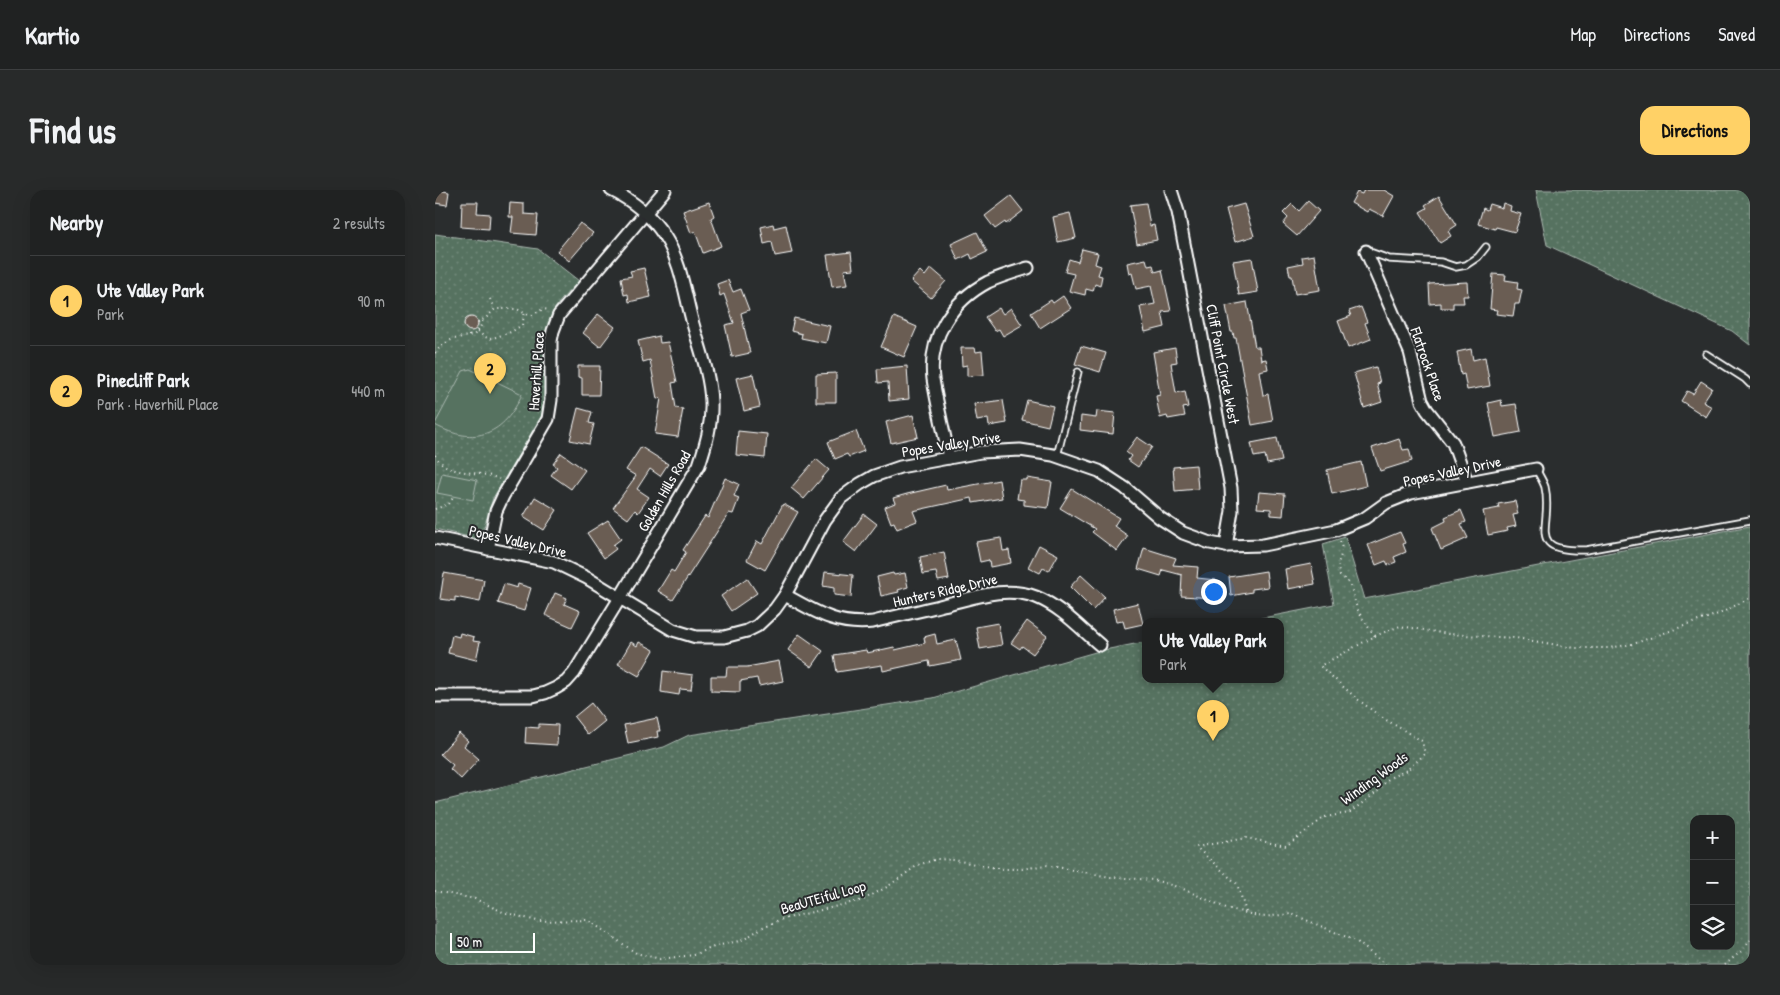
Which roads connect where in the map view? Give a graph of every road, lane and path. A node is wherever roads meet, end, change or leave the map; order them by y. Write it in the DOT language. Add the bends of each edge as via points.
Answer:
graph roads {
  1 [pos="611,190"];
  2 [pos="665,190"];
  3 [pos="1171,190"];
  4 [pos="645,213"];
  5 [pos="1485,247"];
  6 [pos="1366,251"];
  7 [pos="1028,268"];
  8 [pos="490,299"];
  9 [pos="555,306"];
  10 [pos="495,310"];
  11 [pos="552,310"];
  12 [pos="525,312"];
  13 [pos="549,315"];
  14 [pos="483,320"];
  15 [pos="478,322"];
  16 [pos="469,331"];
  17 [pos="478,331"];
  18 [pos="469,336"];
  19 [pos="435,353"];
  20 [pos="1706,354"];
  21 [pos="1078,372"];
  22 [pos="1750,384"];
  23 [pos="435,456"];
  24 [pos="1057,456"];
  25 [pos="949,458"];
  26 [pos="1536,469"];
  27 [pos="460,471"];
  28 [pos="459,476"];
  29 [pos="501,480"];
  30 [pos="1467,482"];
  31 [pos="454,496"];
  32 [pos="435,508"];
  33 [pos="1750,520"];
  34 [pos="1336,530"];
  35 [pos="435,538"];
  36 [pos="1226,546"];
  37 [pos="488,549"];
  38 [pos="785,595"];
  39 [pos="620,598"];
  40 [pos="1750,598"];
  41 [pos="1375,636"];
  42 [pos="1100,645"];
  43 [pos="435,696"];
  44 [pos="435,891"];
  45 [pos="1246,912"];
  46 [pos="1750,940"];
  47 [pos="1386,965"];
  48 [pos="1725,965"];
  1 -- 4 [label="street, Golden Hills Road"];
  2 -- 4 [label="street, Haverhill Place"];
  3 -- 36 [label="street, Cliff Point Circle West" via="1178,212 1231,488 1232,511"];
  4 -- 37 [label="street, Haverhill Place" via="559,315 551,341 548,419 496,511"];
  4 -- 39 [label="street, Golden Hills Road" via="665,236 676,263 707,377 711,416 699,465"];
  5 -- 6 [label="lane" via="1478,257 1456,267 1441,262 1389,259"];
  6 -- 30 [label="street, Flatrock Place" via="1410,352 1422,401 1453,443"];
  7 -- 25 [label="street" via="989,282 965,296 941,328 934,352 933,379"];
  8 -- 10 [label="path"];
  9 -- 11 [label="path"];
  10 -- 12 [label="path"];
  10 -- 14 [label="path"];
  11 -- 12 [label="path" via="543,309 532,315"];
  11 -- 13 [label="path"];
  12 -- 17 [label="path" via="522,325 511,332 490,339"];
  14 -- 15 [label="path"];
  14 -- 17 [label="path"];
  16 -- 18 [label="path"];
  17 -- 18 [label="path"];
  18 -- 19 [label="path" via="446,342"];
  20 -- 22 [label="lane"];
  21 -- 24 [label="lane"];
  23 -- 27 [label="path" via="443,466"];
  24 -- 25 [label="street, Popes Valley Drive" via="1002,450"];
  24 -- 36 [label="street, Popes Valley Drive" via="1099,471 1183,533"];
  25 -- 38 [label="street, Popes Valley Drive" via="887,470 841,498 825,520"];
  26 -- 30 [label="street, Popes Valley Drive"];
  26 -- 33 [label="lane" via="1546,497 1546,538 1559,549 1586,550"];
  27 -- 28 [label="path"];
  27 -- 29 [label="path" via="491,475"];
  30 -- 34 [label="street, Popes Valley Drive" via="1411,493"];
  31 -- 32 [label="path" via="449,504"];
  34 -- 36 [label="street, Popes Valley Drive" via="1263,545"];
  34 -- 41 [label="path" via="1343,548 1338,559 1340,576 1346,579 1357,609"];
  35 -- 37 [label="street, Popes Valley Drive"];
  37 -- 39 [label="street, Popes Valley Drive" via="554,562"];
  38 -- 39 [label="street, Popes Valley Drive" via="757,626 735,635 711,638 684,635"];
  38 -- 42 [label="street, Hunters Ridge Drive" via="827,618 861,624 989,594 1026,593 1058,609"];
  39 -- 43 [label="street, Golden Hills Road" via="574,673 556,688 533,696"];
  40 -- 41 [label="path, Winding Woods" via="1712,616 1633,644 1609,648 1575,648 1516,638 1448,634 1400,626"];
  41 -- 45 [label="path, Winding Woods" via="1319,666 1381,717 1421,741 1425,754 1407,770 1389,778 1377,792 1349,813 1325,817 1286,846 1246,838 1196,847 1237,884"];
  44 -- 45 [label="path, BeaUTEiful Loop" via="475,899 503,912 537,921 588,920 636,953 660,958 694,955 743,940 779,920 863,900 918,865 937,859 1002,869 1046,865 1110,877 1155,880 1225,908"];
  45 -- 47 [label="path, BeaUTEiful Loop" via="1263,917 1292,914 1357,941"];
  46 -- 48 [label="path"];
}
